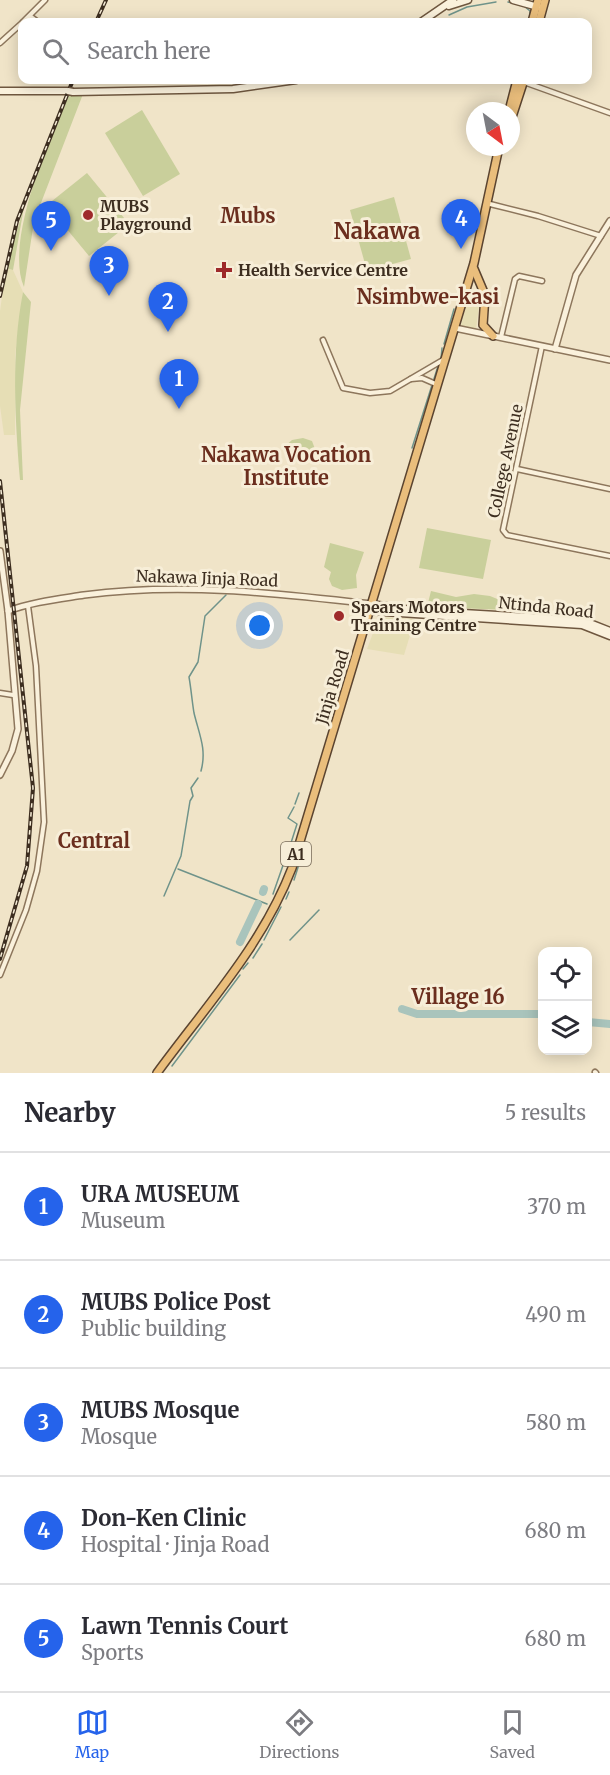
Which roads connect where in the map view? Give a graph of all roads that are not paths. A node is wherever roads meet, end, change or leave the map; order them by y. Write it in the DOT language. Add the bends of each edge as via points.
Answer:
graph roads {
  1 [pos="45,0"];
  2 [pos="453,0"];
  3 [pos="468,0"];
  4 [pos="513,0"];
  5 [pos="545,0"];
  6 [pos="537,2"];
  7 [pos="542,12"];
  8 [pos="433,15"];
  9 [pos="30,16"];
  10 [pos="33,18"];
  11 [pos="428,18"];
  12 [pos="533,18"];
  13 [pos="540,18"];
  14 [pos="18,27"];
  15 [pos="0,43"];
  16 [pos="268,84"];
  17 [pos="520,84"];
  18 [pos="521,84"];
  19 [pos="533,84"];
  20 [pos="0,91"];
  21 [pos="513,102"];
  22 [pos="516,102"];
  23 [pos="610,113"];
  24 [pos="499,156"];
  25 [pos="487,205"];
  26 [pos="610,221"];
  27 [pos="601,236"];
  28 [pos="474,263"];
  29 [pos="542,281"];
  30 [pos="455,328"];
  31 [pos="497,337"];
  32 [pos="323,340"];
  33 [pos="542,346"];
  34 [pos="555,349"];
  35 [pos="446,358"];
  36 [pos="610,360"];
  37 [pos="410,380"];
  38 [pos="438,385"];
  39 [pos="517,469"];
  40 [pos="610,489"];
  41 [pos="0,550"];
  42 [pos="610,556"];
  43 [pos="3,601"];
  44 [pos="28,606"];
  45 [pos="370,608"];
  46 [pos="8,611"];
  47 [pos="610,631"];
  48 [pos="610,636"];
  49 [pos="0,693"];
  50 [pos="13,695"];
  51 [pos="0,775"];
  52 [pos="0,975"];
  53 [pos="157,1073"];
  1 -- 9 [label="street"];
  2 -- 8 [label="main road"];
  3 -- 8 [label="main road"];
  4 -- 6 [label="main road"];
  5 -- 7 [label="highway"];
  6 -- 7 [label="main road"];
  6 -- 12 [label="highway"];
  7 -- 13 [label="highway"];
  8 -- 11 [label="main road"];
  9 -- 10 [label="street"];
  14 -- 15 [label="street"];
  16 -- 20 [label="main road" via="234,89"];
  17 -- 21 [label="highway"];
  18 -- 22 [label="highway"];
  19 -- 23 [label="street"];
  24 -- 25 [label="highway, Jinja Road / A1"];
  25 -- 27 [label="street"];
  25 -- 28 [label="highway, Jinja Road / A1"];
  26 -- 27 [label="street"];
  27 -- 34 [label="street" via="576,275"];
  28 -- 30 [label="highway, Jinja Road / A1"];
  28 -- 31 [label="highway" via="474,274 485,295 483,325 487,333"];
  29 -- 31 [label="street" via="519,276 515,279"];
  30 -- 31 [label="street"];
  30 -- 35 [label="highway, Jinja Road / A1"];
  31 -- 33 [label="street"];
  32 -- 37 [label="street" via="343,388 386,391"];
  33 -- 34 [label="street"];
  33 -- 39 [label="street, College Avenue"];
  34 -- 36 [label="street"];
  35 -- 37 [label="street"];
  35 -- 38 [label="highway, Jinja Road / A1"];
  37 -- 38 [label="street" via="422,378"];
  38 -- 45 [label="highway, Jinja Road / A1"];
  39 -- 40 [label="street"];
  39 -- 42 [label="street, College Avenue" via="503,531 507,535"];
  41 -- 43 [label="street"];
  43 -- 46 [label="street"];
  44 -- 45 [label="street, Nakawa Jinja Road" via="122,590 178,588 294,595"];
  44 -- 46 [label="street, Nakawa Jinja Road"];
  44 -- 52 [label="street" via="36,666 44,822 37,872"];
  45 -- 47 [label="main road, Ntinda Road" via="582,620"];
  45 -- 48 [label="main road, Ntinda Road" via="582,625"];
  45 -- 53 [label="highway, Jinja Road / A1" via="282,893 251,949"];
  46 -- 50 [label="street"];
  49 -- 50 [label="street"];
  50 -- 51 [label="street" via="18,729"];
}
